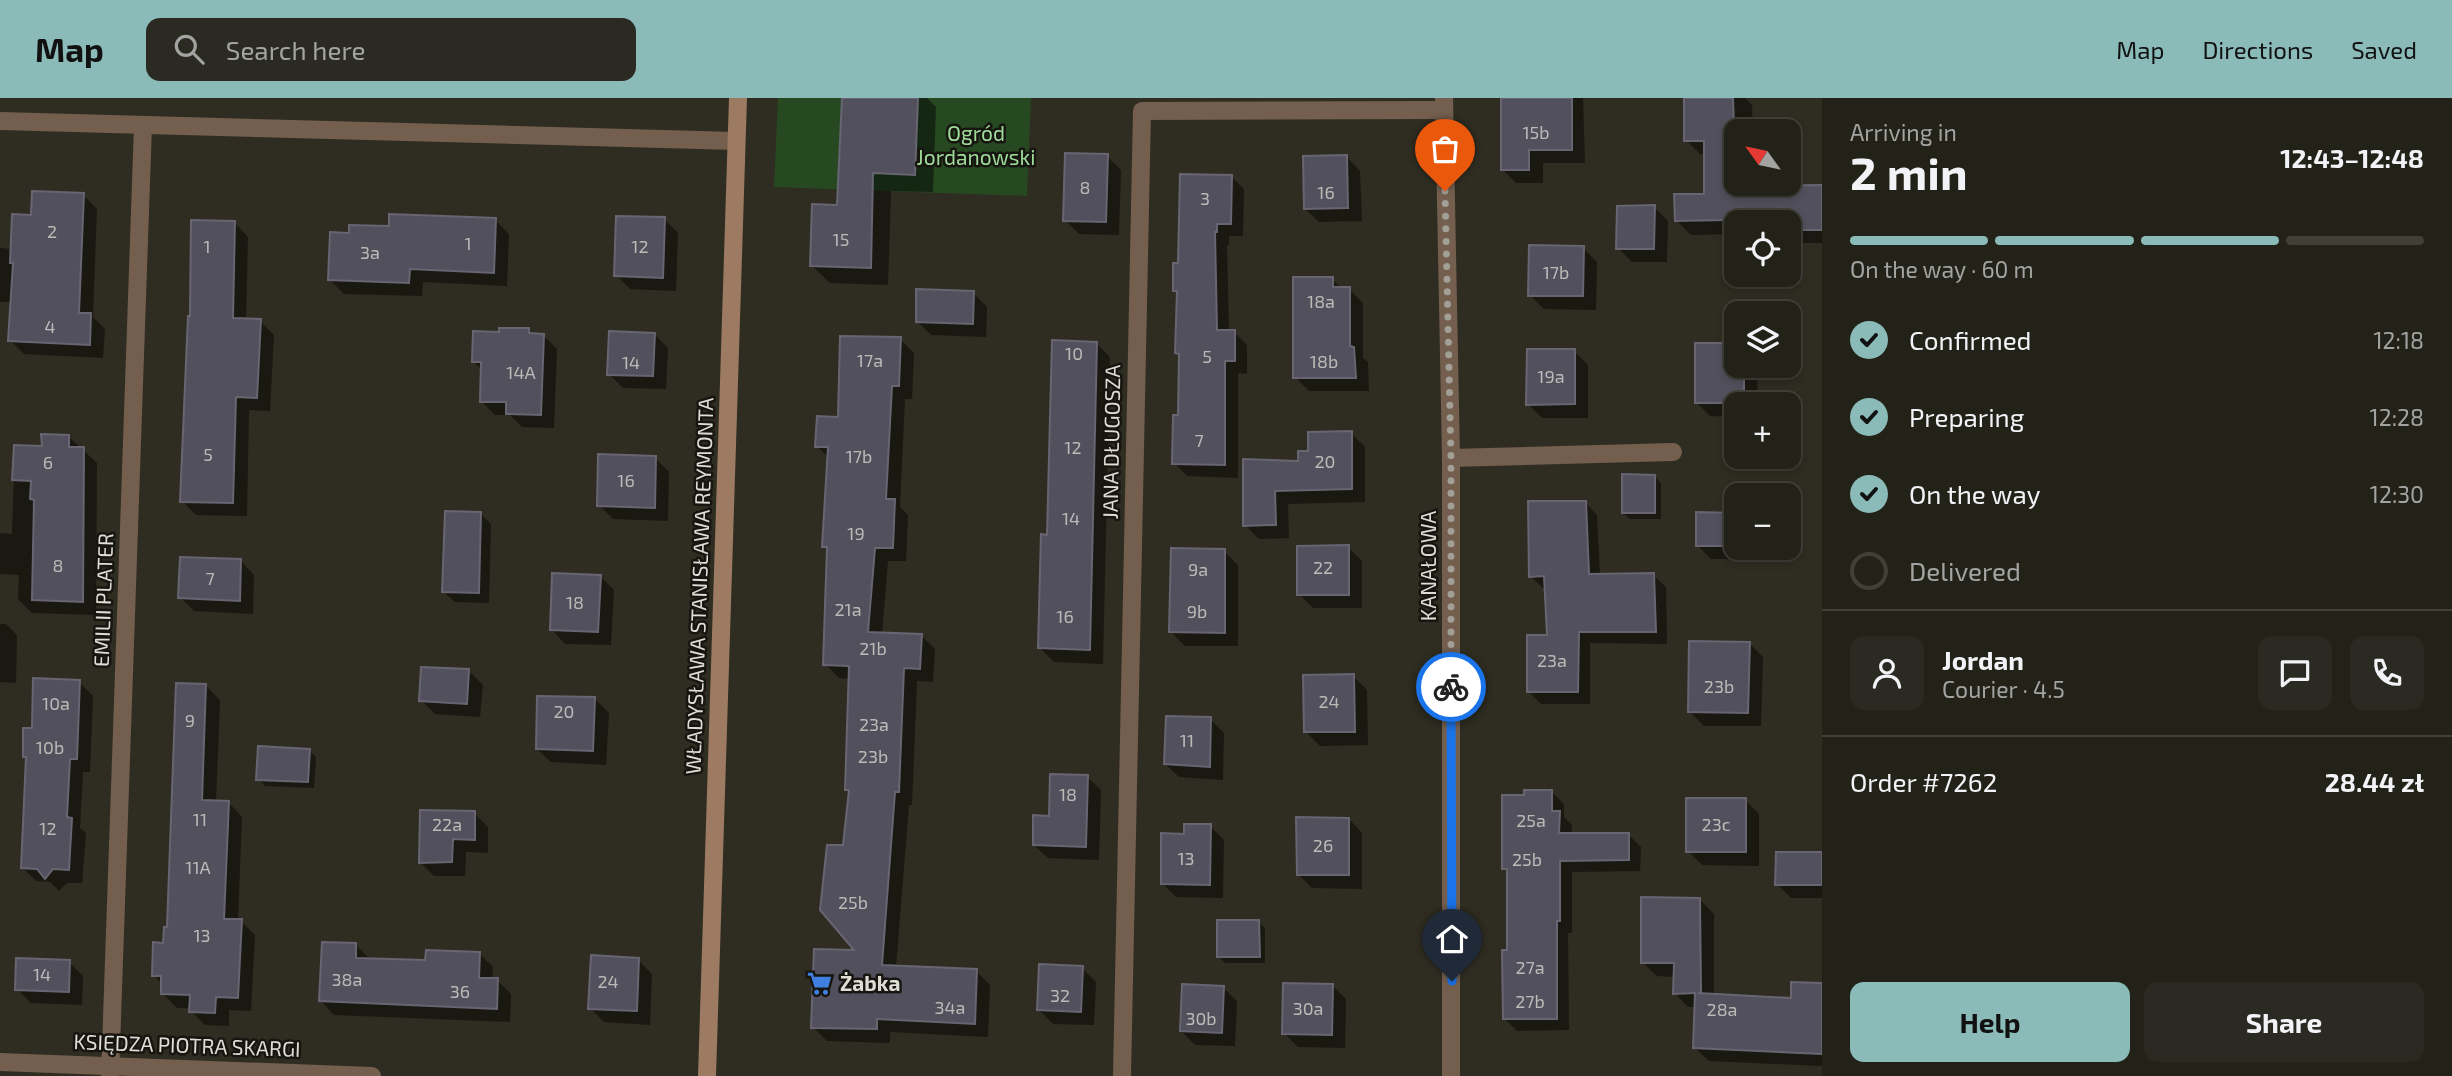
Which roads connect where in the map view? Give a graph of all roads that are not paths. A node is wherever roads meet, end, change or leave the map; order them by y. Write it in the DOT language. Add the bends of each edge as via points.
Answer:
graph roads {
  1 [pos="738,98"];
  2 [pos="1444,104"];
  3 [pos="0,121"];
  4 [pos="143,125"];
  5 [pos="736,141"];
  6 [pos="1672,452"];
  7 [pos="1451,458"];
  8 [pos="0,1062"];
  9 [pos="110,1071"];
  10 [pos="372,1076"];
  11 [pos="707,1076"];
  12 [pos="1122,1076"];
  13 [pos="1451,1076"];
  1 -- 5 [label="main road, WŁADYSŁAWA STANISŁAWA REYMONTA"];
  2 -- 7 [label="street, KANAŁOWA"];
  2 -- 12 [label="street, JANA DŁUGOSZA" via="1142,111"];
  3 -- 4 [label="street"];
  4 -- 5 [label="street"];
  4 -- 9 [label="street, EMILII PLATER"];
  5 -- 11 [label="main road, WŁADYSŁAWA STANISŁAWA REYMONTA"];
  6 -- 7 [label="street"];
  7 -- 13 [label="street, KANAŁOWA"];
  8 -- 9 [label="street, KSIĘDZA PIOTRA SKARGI"];
  9 -- 10 [label="street, KSIĘDZA PIOTRA SKARGI"];
}
